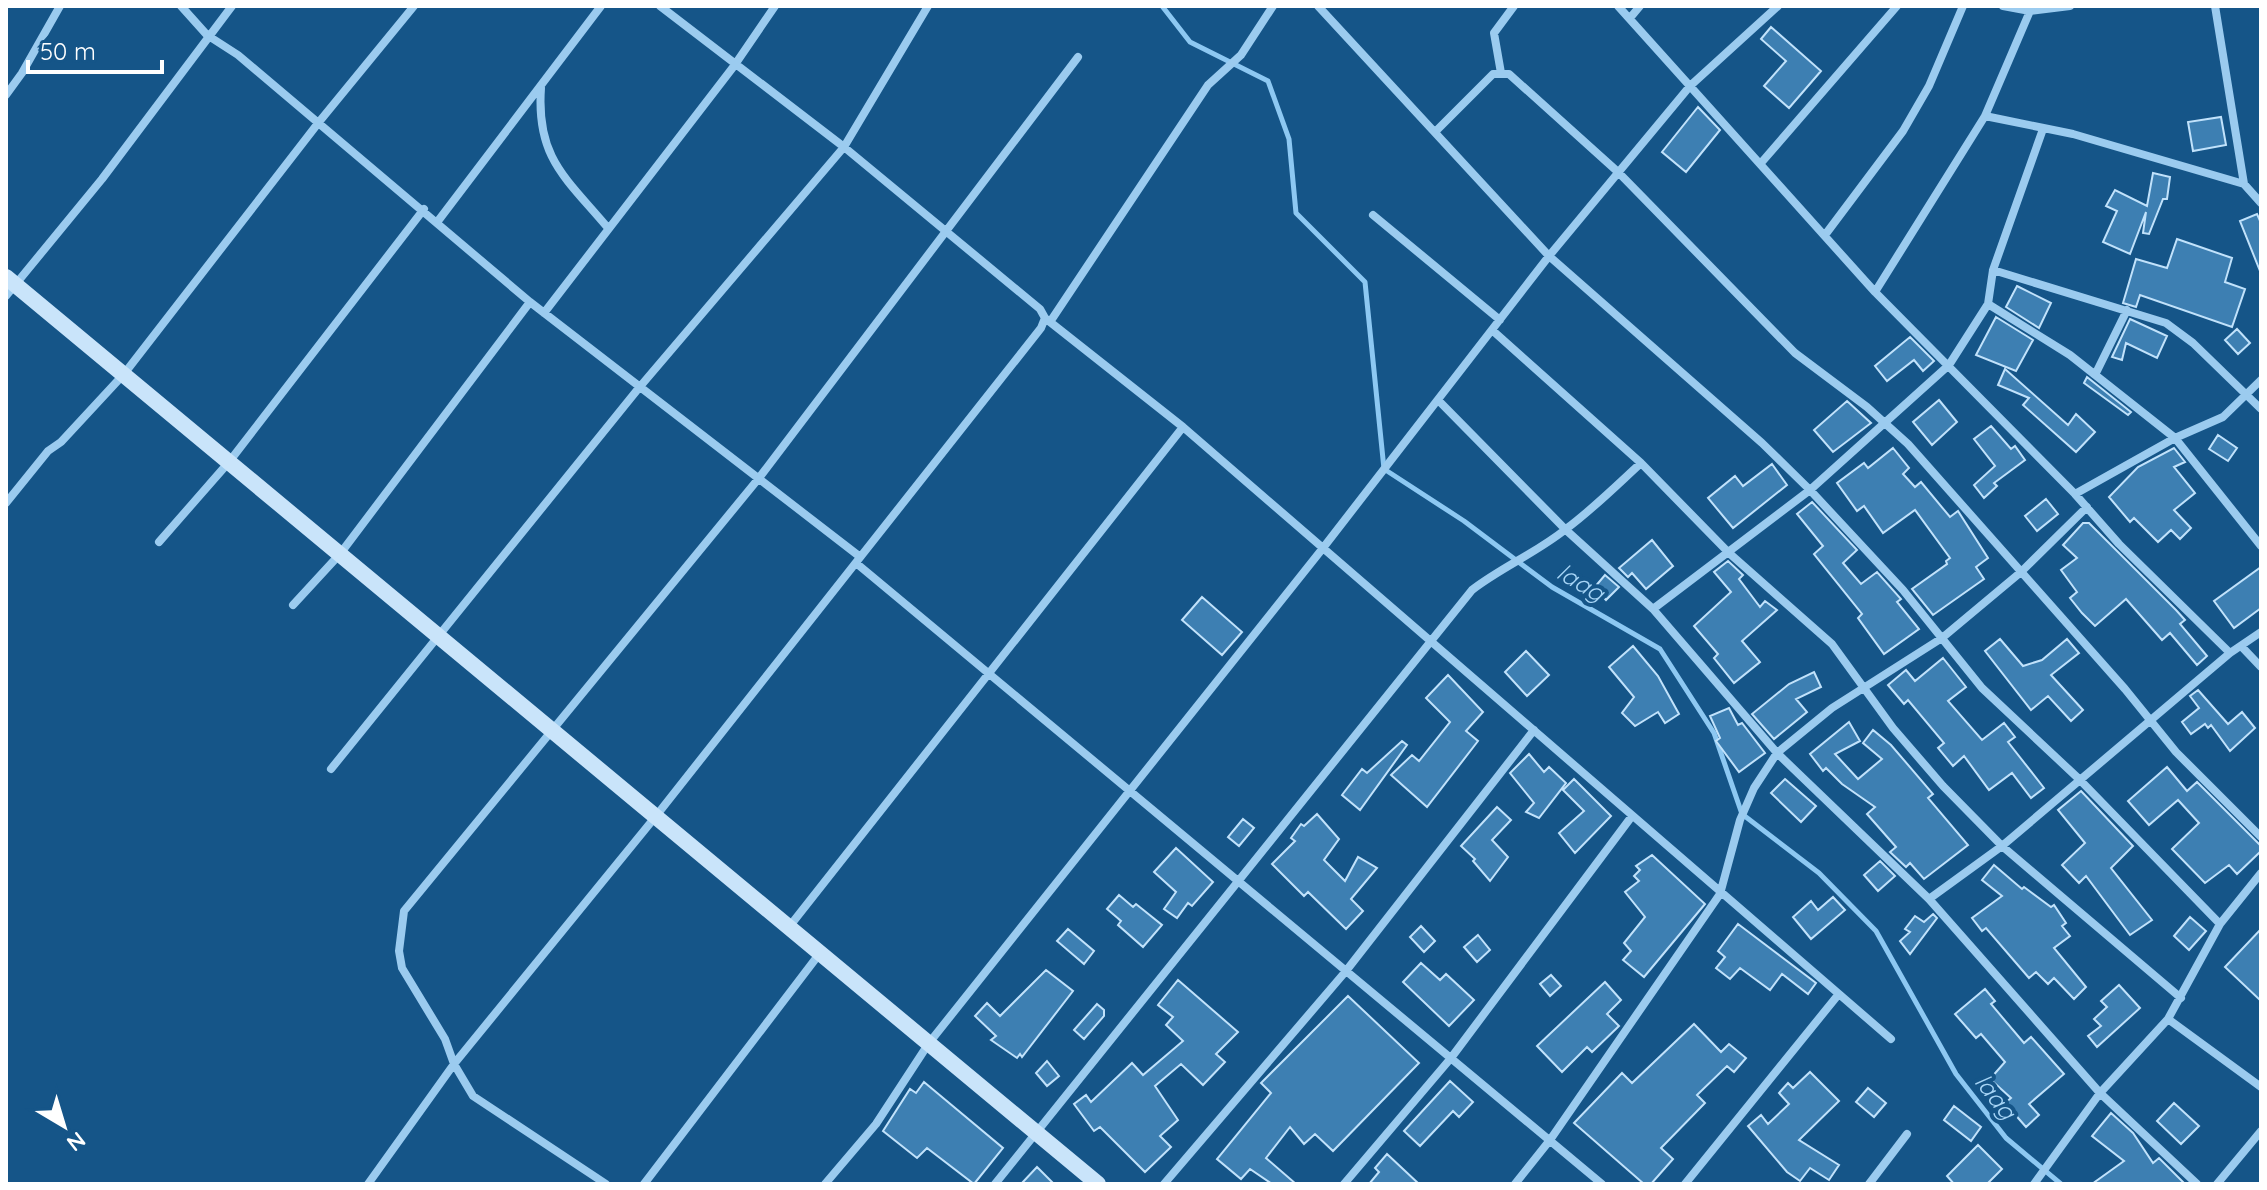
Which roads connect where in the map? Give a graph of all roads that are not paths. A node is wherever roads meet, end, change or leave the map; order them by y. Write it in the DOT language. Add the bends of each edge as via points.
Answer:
graph roads {
  1 [pos="60,6"];
  2 [pos="181,6"];
  3 [pos="232,6"];
  4 [pos="414,6"];
  5 [pos="601,6"];
  6 [pos="660,6"];
  7 [pos="775,6"];
  8 [pos="928,6"];
  9 [pos="1273,6"];
  10 [pos="1318,6"];
  11 [pos="1514,6"];
  12 [pos="1618,6"];
  13 [pos="1640,6"];
  14 [pos="1778,6"];
  15 [pos="1897,6"];
  16 [pos="1963,6"];
  17 [pos="2003,6"];
  18 [pos="2070,6"];
  19 [pos="2215,6"];
  20 [pos="2030,11"];
  21 [pos="1630,18"];
  22 [pos="207,35"];
  23 [pos="1078,57"];
  24 [pos="734,66"];
  25 [pos="1501,73"];
  26 [pos="1690,86"];
  27 [pos="541,87"];
  28 [pos="6,95"];
  29 [pos="1985,116"];
  30 [pos="319,122"];
  31 [pos="2043,129"];
  32 [pos="1436,131"];
  33 [pos="844,147"];
  34 [pos="1761,163"];
  35 [pos="1618,172"];
  36 [pos="2244,184"];
  37 [pos="2261,203"];
  38 [pos="424,209"];
  39 [pos="1373,215"];
  40 [pos="438,221"];
  41 [pos="608,228"];
  42 [pos="946,235"];
  43 [pos="1825,235"];
  44 [pos="1549,256"];
  45 [pos="1993,270"];
  46 [pos="10,286"];
  47 [pos="1875,292"];
  48 [pos="530,302"];
  49 [pos="1988,304"];
  50 [pos="2127,310"];
  51 [pos="544,313"];
  52 [pos="1048,320"];
  53 [pos="1500,320"];
  54 [pos="1492,330"];
  55 [pos="1949,365"];
  56 [pos="124,374"];
  57 [pos="2095,375"];
  58 [pos="2261,380"];
  59 [pos="638,389"];
  60 [pos="2245,397"];
  61 [pos="1438,400"];
  62 [pos="2261,409"];
  63 [pos="1885,424"];
  64 [pos="1183,427"];
  65 [pos="2175,438"];
  66 [pos="229,462"];
  67 [pos="1641,463"];
  68 [pos="759,478"];
  69 [pos="1810,490"];
  70 [pos="2075,494"];
  71 [pos="6,503"];
  72 [pos="2087,507"];
  73 [pos="1566,530"];
  74 [pos="159,542"];
  75 [pos="2261,546"];
  76 [pos="1323,548"];
  77 [pos="1729,553"];
  78 [pos="340,554"];
  79 [pos="858,560"];
  80 [pos="2021,572"];
  81 [pos="293,605"];
  82 [pos="1653,609"];
  83 [pos="2261,632"];
  84 [pos="439,636"];
  85 [pos="1942,638"];
  86 [pos="1431,641"];
  87 [pos="2241,646"];
  88 [pos="2230,653"];
  89 [pos="2261,667"];
  90 [pos="989,673"];
  91 [pos="1861,688"];
  92 [pos="2151,721"];
  93 [pos="550,729"];
  94 [pos="1534,730"];
  95 [pos="1777,753"];
  96 [pos="331,769"];
  97 [pos="2079,779"];
  98 [pos="1131,791"];
  99 [pos="656,816"];
  100 [pos="1632,816"];
  101 [pos="2261,837"];
  102 [pos="2002,846"];
  103 [pos="2261,873"];
  104 [pos="1240,882"];
  105 [pos="1720,894"];
  106 [pos="1929,899"];
  107 [pos="2220,924"];
  108 [pos="789,927"];
  109 [pos="820,953"];
  110 [pos="1346,971"];
  111 [pos="1838,995"];
  112 [pos="2181,998"];
  113 [pos="2168,1019"];
  114 [pos="1891,1039"];
  115 [pos="929,1043"];
  116 [pos="1451,1058"];
  117 [pos="454,1064"];
  118 [pos="2261,1087"];
  119 [pos="2100,1093"];
  120 [pos="2261,1131"];
  121 [pos="1036,1133"];
  122 [pos="1907,1134"];
  123 [pos="1550,1140"];
  124 [pos="368,1184"];
  125 [pos="606,1184"];
  126 [pos="644,1184"];
  127 [pos="825,1184"];
  128 [pos="995,1184"];
  129 [pos="1098,1184"];
  130 [pos="1164,1184"];
  131 [pos="1344,1184"];
  132 [pos="1515,1184"];
  133 [pos="1602,1184"];
  134 [pos="1685,1184"];
  135 [pos="1869,1184"];
  136 [pos="2034,1184"];
  137 [pos="2197,1184"];
  138 [pos="2217,1184"];
  1 -- 28 [label="street"];
  2 -- 22 [label="street"];
  3 -- 22 [label="street"];
  4 -- 30 [label="street"];
  5 -- 27 [label="street"];
  6 -- 24 [label="street"];
  7 -- 24 [label="street"];
  8 -- 33 [label="street"];
  9 -- 52 [label="street" via="1241,55 1208,85"];
  10 -- 32 [label="street"];
  11 -- 25 [label="street" via="1494,33"];
  12 -- 21 [label="street"];
  13 -- 21 [label="street"];
  14 -- 26 [label="street"];
  15 -- 34 [label="street"];
  16 -- 43 [label="street" via="1903,131"];
  17 -- 20 [label="street"];
  18 -- 20 [label="street"];
  19 -- 36 [label="street"];
  20 -- 29 [label="street"];
  21 -- 26 [label="street"];
  22 -- 30 [label="street"];
  22 -- 46 [label="street" via="102,179"];
  23 -- 42 [label="street"];
  24 -- 33 [label="street"];
  24 -- 41 [label="street"];
  25 -- 32 [label="street" via="1493,74"];
  25 -- 35 [label="street" via="1509,74"];
  26 -- 34 [label="street"];
  26 -- 35 [label="street"];
  27 -- 40 [label="street"];
  27 -- 41 [label="street" via="539,122 546,148"];
  29 -- 31 [label="street"];
  29 -- 47 [label="street"];
  30 -- 38 [label="street"];
  30 -- 56 [label="street"];
  31 -- 36 [label="street"];
  31 -- 45 [label="street"];
  32 -- 44 [label="street"];
  33 -- 42 [label="street"];
  33 -- 59 [label="street"];
  34 -- 43 [label="street"];
  35 -- 44 [label="street"];
  35 -- 63 [label="street" via="1795,353"];
  36 -- 37 [label="street"];
  38 -- 40 [label="street"];
  38 -- 66 [label="street"];
  39 -- 53 [label="street"];
  40 -- 48 [label="street"];
  41 -- 51 [label="street"];
  42 -- 52 [label="street"];
  42 -- 68 [label="street"];
  43 -- 47 [label="street"];
  44 -- 53 [label="street"];
  44 -- 69 [label="street"];
  45 -- 49 [label="street"];
  45 -- 50 [label="street"];
  46 -- 56 [label="street"];
  47 -- 55 [label="street"];
  48 -- 51 [label="street"];
  48 -- 78 [label="street"];
  49 -- 55 [label="street"];
  49 -- 57 [label="street"];
  50 -- 57 [label="street"];
  50 -- 60 [label="street" via="2166,323"];
  51 -- 59 [label="street"];
  52 -- 64 [label="street"];
  52 -- 79 [label="street"];
  53 -- 54 [label="street"];
  54 -- 61 [label="street"];
  54 -- 67 [label="street"];
  55 -- 63 [label="street"];
  55 -- 70 [label="street"];
  56 -- 66 [label="street"];
  56 -- 71 [label="street" via="48,451"];
  57 -- 65 [label="street"];
  58 -- 60 [label="street"];
  59 -- 68 [label="street"];
  59 -- 84 [label="street"];
  60 -- 62 [label="street"];
  60 -- 65 [label="street" via="2223,417"];
  61 -- 73 [label="street"];
  61 -- 76 [label="street"];
  63 -- 69 [label="street"];
  63 -- 80 [label="street"];
  64 -- 76 [label="street"];
  64 -- 90 [label="street"];
  65 -- 70 [label="street"];
  65 -- 75 [label="street"];
  66 -- 74 [label="street"];
  66 -- 78 [label="street"];
  67 -- 73 [label="street"];
  67 -- 77 [label="street"];
  68 -- 79 [label="street"];
  68 -- 93 [label="street"];
  69 -- 77 [label="street"];
  69 -- 85 [label="street"];
  70 -- 72 [label="street"];
  72 -- 80 [label="street"];
  72 -- 88 [label="street"];
  73 -- 82 [label="street"];
  73 -- 86 [label="street" via="1472,590"];
  76 -- 86 [label="street"];
  76 -- 98 [label="street"];
  77 -- 82 [label="street"];
  77 -- 91 [label="street" via="1832,644"];
  78 -- 81 [label="street"];
  78 -- 84 [label="street"];
  79 -- 90 [label="street"];
  79 -- 99 [label="street"];
  80 -- 85 [label="street"];
  80 -- 92 [label="street"];
  82 -- 95 [label="street"];
  83 -- 87 [label="street"];
  84 -- 93 [label="street"];
  84 -- 96 [label="street"];
  85 -- 91 [label="street"];
  85 -- 97 [label="street" via="1982,688"];
  86 -- 94 [label="street"];
  86 -- 104 [label="street"];
  87 -- 88 [label="street"];
  87 -- 89 [label="street"];
  88 -- 92 [label="street"];
  90 -- 98 [label="street"];
  90 -- 108 [label="street"];
  91 -- 95 [label="street"];
  91 -- 102 [label="street" via="1943,786"];
  92 -- 97 [label="street"];
  92 -- 101 [label="street"];
  93 -- 99 [label="street"];
  93 -- 117 [label="street" via="404,911 402,968"];
  94 -- 100 [label="street"];
  94 -- 110 [label="street"];
  95 -- 105 [label="street" via="1740,820"];
  95 -- 106 [label="street"];
  97 -- 102 [label="street"];
  97 -- 107 [label="street"];
  98 -- 104 [label="street"];
  98 -- 115 [label="street"];
  99 -- 108 [label="street"];
  99 -- 117 [label="street"];
  100 -- 105 [label="street"];
  100 -- 116 [label="street"];
  102 -- 106 [label="street"];
  102 -- 112 [label="street"];
  103 -- 107 [label="street"];
  104 -- 110 [label="street"];
  104 -- 121 [label="street"];
  105 -- 111 [label="street"];
  105 -- 123 [label="street"];
  106 -- 119 [label="street"];
  107 -- 112 [label="street"];
  108 -- 109 [label="street"];
  109 -- 115 [label="street"];
  109 -- 126 [label="street"];
  110 -- 116 [label="street"];
  110 -- 130 [label="street"];
  111 -- 114 [label="street"];
  111 -- 134 [label="street"];
  112 -- 113 [label="street"];
  113 -- 118 [label="street"];
  113 -- 119 [label="street"];
  115 -- 121 [label="street"];
  115 -- 127 [label="street" via="876,1124"];
  116 -- 123 [label="street"];
  116 -- 131 [label="street"];
  117 -- 124 [label="street"];
  117 -- 125 [label="street" via="473,1096"];
  119 -- 136 [label="street"];
  119 -- 137 [label="street"];
  120 -- 138 [label="street"];
  121 -- 128 [label="street"];
  121 -- 129 [label="street"];
  122 -- 135 [label="street"];
  123 -- 132 [label="street"];
  123 -- 133 [label="street"];
}
